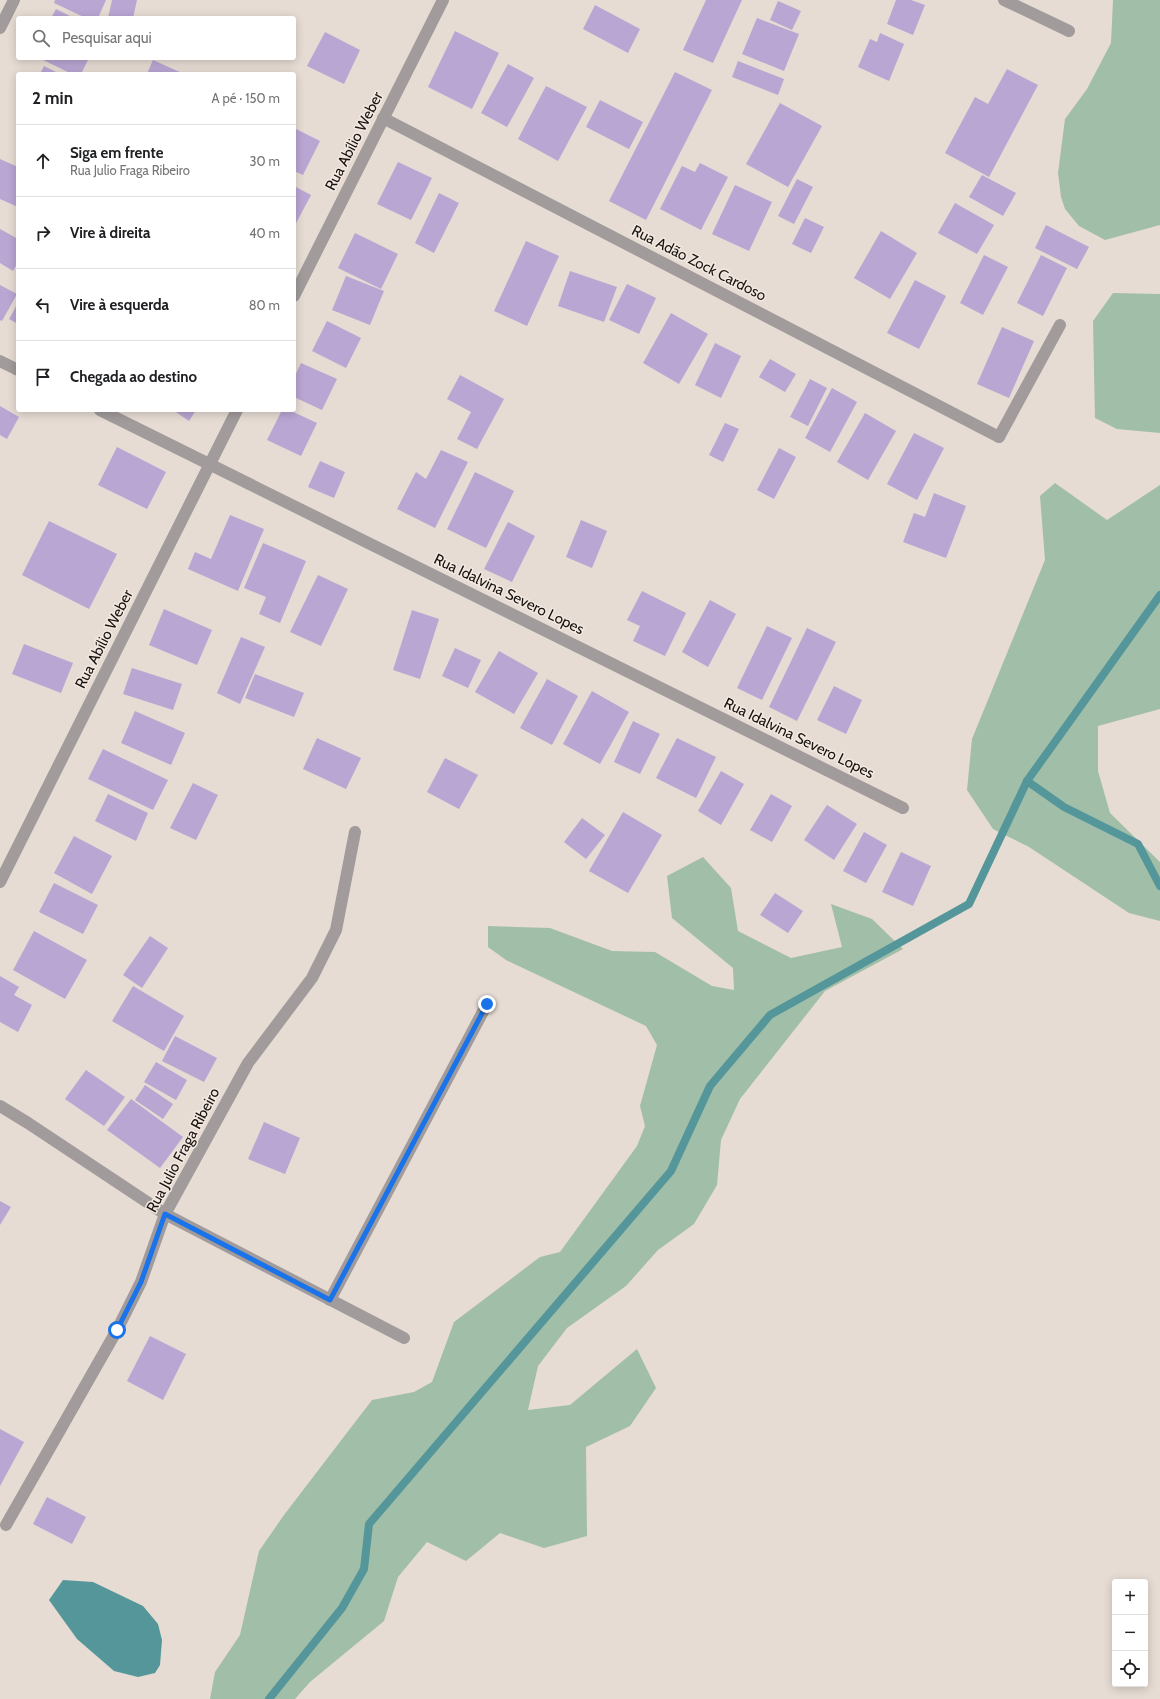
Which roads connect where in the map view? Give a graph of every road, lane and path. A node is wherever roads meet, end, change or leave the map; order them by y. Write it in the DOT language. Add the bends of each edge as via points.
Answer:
graph roads {
  1 [pos="14,0"];
  2 [pos="442,0"];
  3 [pos="1004,0"];
  4 [pos="0,28"];
  5 [pos="1069,31"];
  6 [pos="383,118"];
  7 [pos="296,292"];
  8 [pos="1060,325"];
  9 [pos="0,361"];
  10 [pos="16,369"];
  11 [pos="104,412"];
  12 [pos="236,412"];
  13 [pos="210,464"];
  14 [pos="903,808"];
  15 [pos="355,832"];
  16 [pos="0,882"];
  17 [pos="487,1004"];
  18 [pos="0,1106"];
  19 [pos="165,1214"];
  20 [pos="330,1300"];
  21 [pos="404,1338"];
  22 [pos="6,1525"];
  1 -- 4 [label="street"];
  2 -- 6 [label="street, Rua Abílio Weber"];
  3 -- 5 [label="street"];
  6 -- 7 [label="street, Rua Abílio Weber"];
  6 -- 8 [label="street, Rua Adão Zock Cardoso" via="999,437"];
  9 -- 10 [label="street"];
  11 -- 13 [label="street, Rua Idalvina Severo Lopes"];
  12 -- 13 [label="street, Rua Abílio Weber"];
  13 -- 14 [label="street, Rua Idalvina Severo Lopes"];
  13 -- 16 [label="street, Rua Abílio Weber"];
  15 -- 19 [label="street, Rua Julio Fraga Ribeiro" via="336,930 312,978 248,1063"];
  17 -- 20 [label="street"];
  18 -- 19 [label="street"];
  19 -- 20 [label="street"];
  19 -- 22 [label="street, Rua Julio Fraga Ribeiro" via="141,1282 117,1330"];
  20 -- 21 [label="street"];
}
